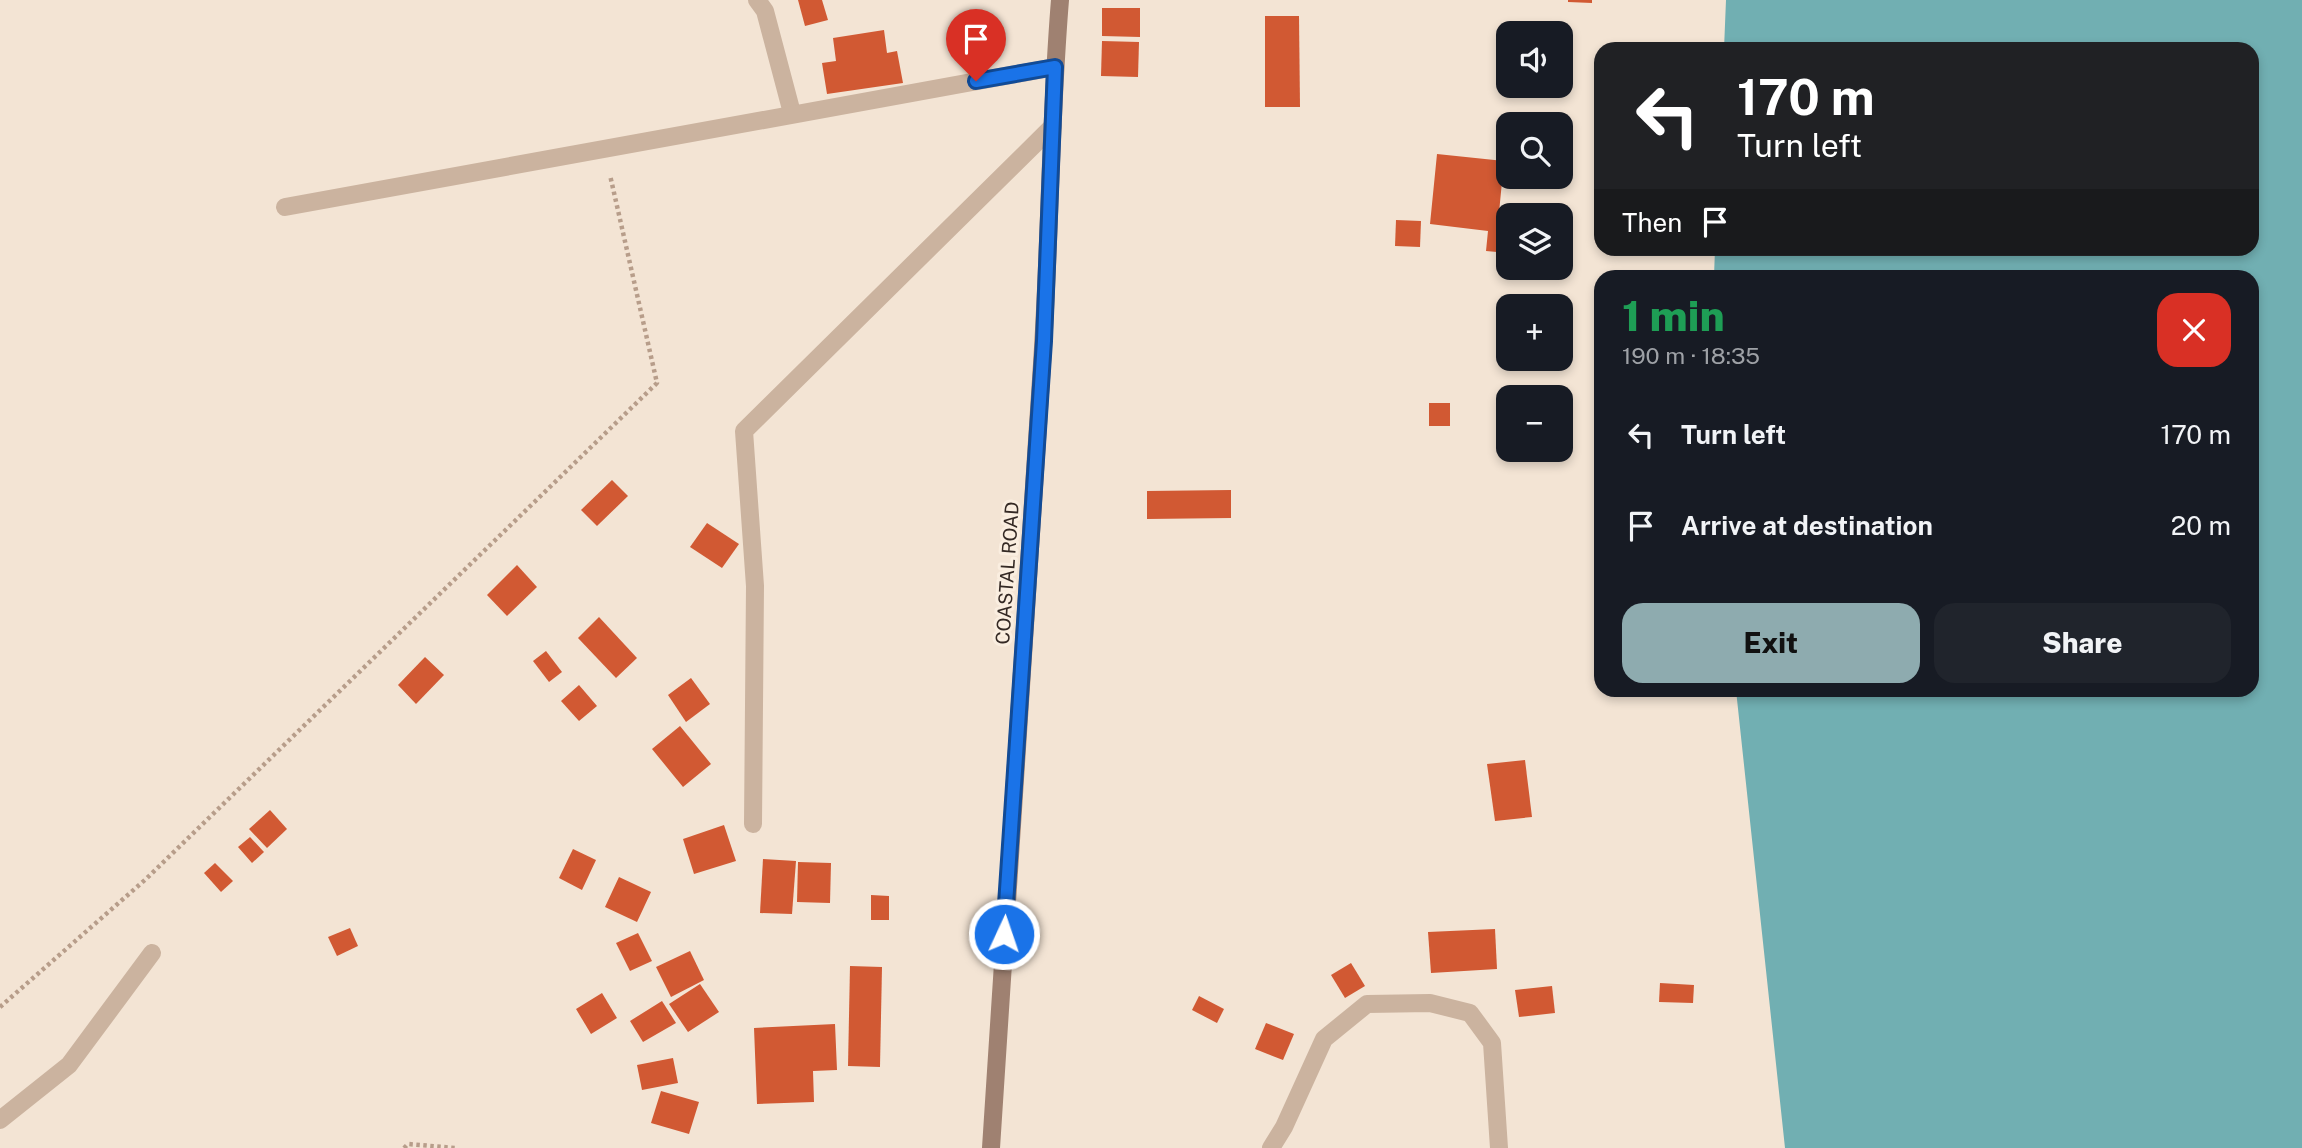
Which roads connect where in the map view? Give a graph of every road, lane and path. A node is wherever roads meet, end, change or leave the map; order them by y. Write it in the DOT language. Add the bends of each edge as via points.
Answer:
graph roads {
  1 [pos="757,0"];
  2 [pos="1060,0"];
  3 [pos="1055,67"];
  4 [pos="792,113"];
  5 [pos="1053,127"];
  6 [pos="605,150"];
  7 [pos="285,207"];
  8 [pos="753,824"];
  9 [pos="152,953"];
  10 [pos="0,1007"];
  11 [pos="0,1119"];
  12 [pos="404,1148"];
  13 [pos="455,1148"];
  14 [pos="992,1148"];
  15 [pos="1271,1148"];
  16 [pos="1499,1148"];
  1 -- 4 [label="street" via="765,11"];
  2 -- 3 [label="street, COASTAL ROAD"];
  3 -- 4 [label="street"];
  3 -- 5 [label="street, COASTAL ROAD"];
  4 -- 6 [label="street"];
  5 -- 8 [label="street" via="744,431 755,586"];
  5 -- 14 [label="street, COASTAL ROAD"];
  6 -- 7 [label="street"];
  6 -- 10 [label="path" via="657,383 146,879"];
  9 -- 11 [label="street" via="69,1065"];
  12 -- 13 [label="path" via="408,1144"];
  15 -- 16 [label="street" via="1324,1039 1367,1004 1430,1003 1470,1013 1492,1044"];
}
